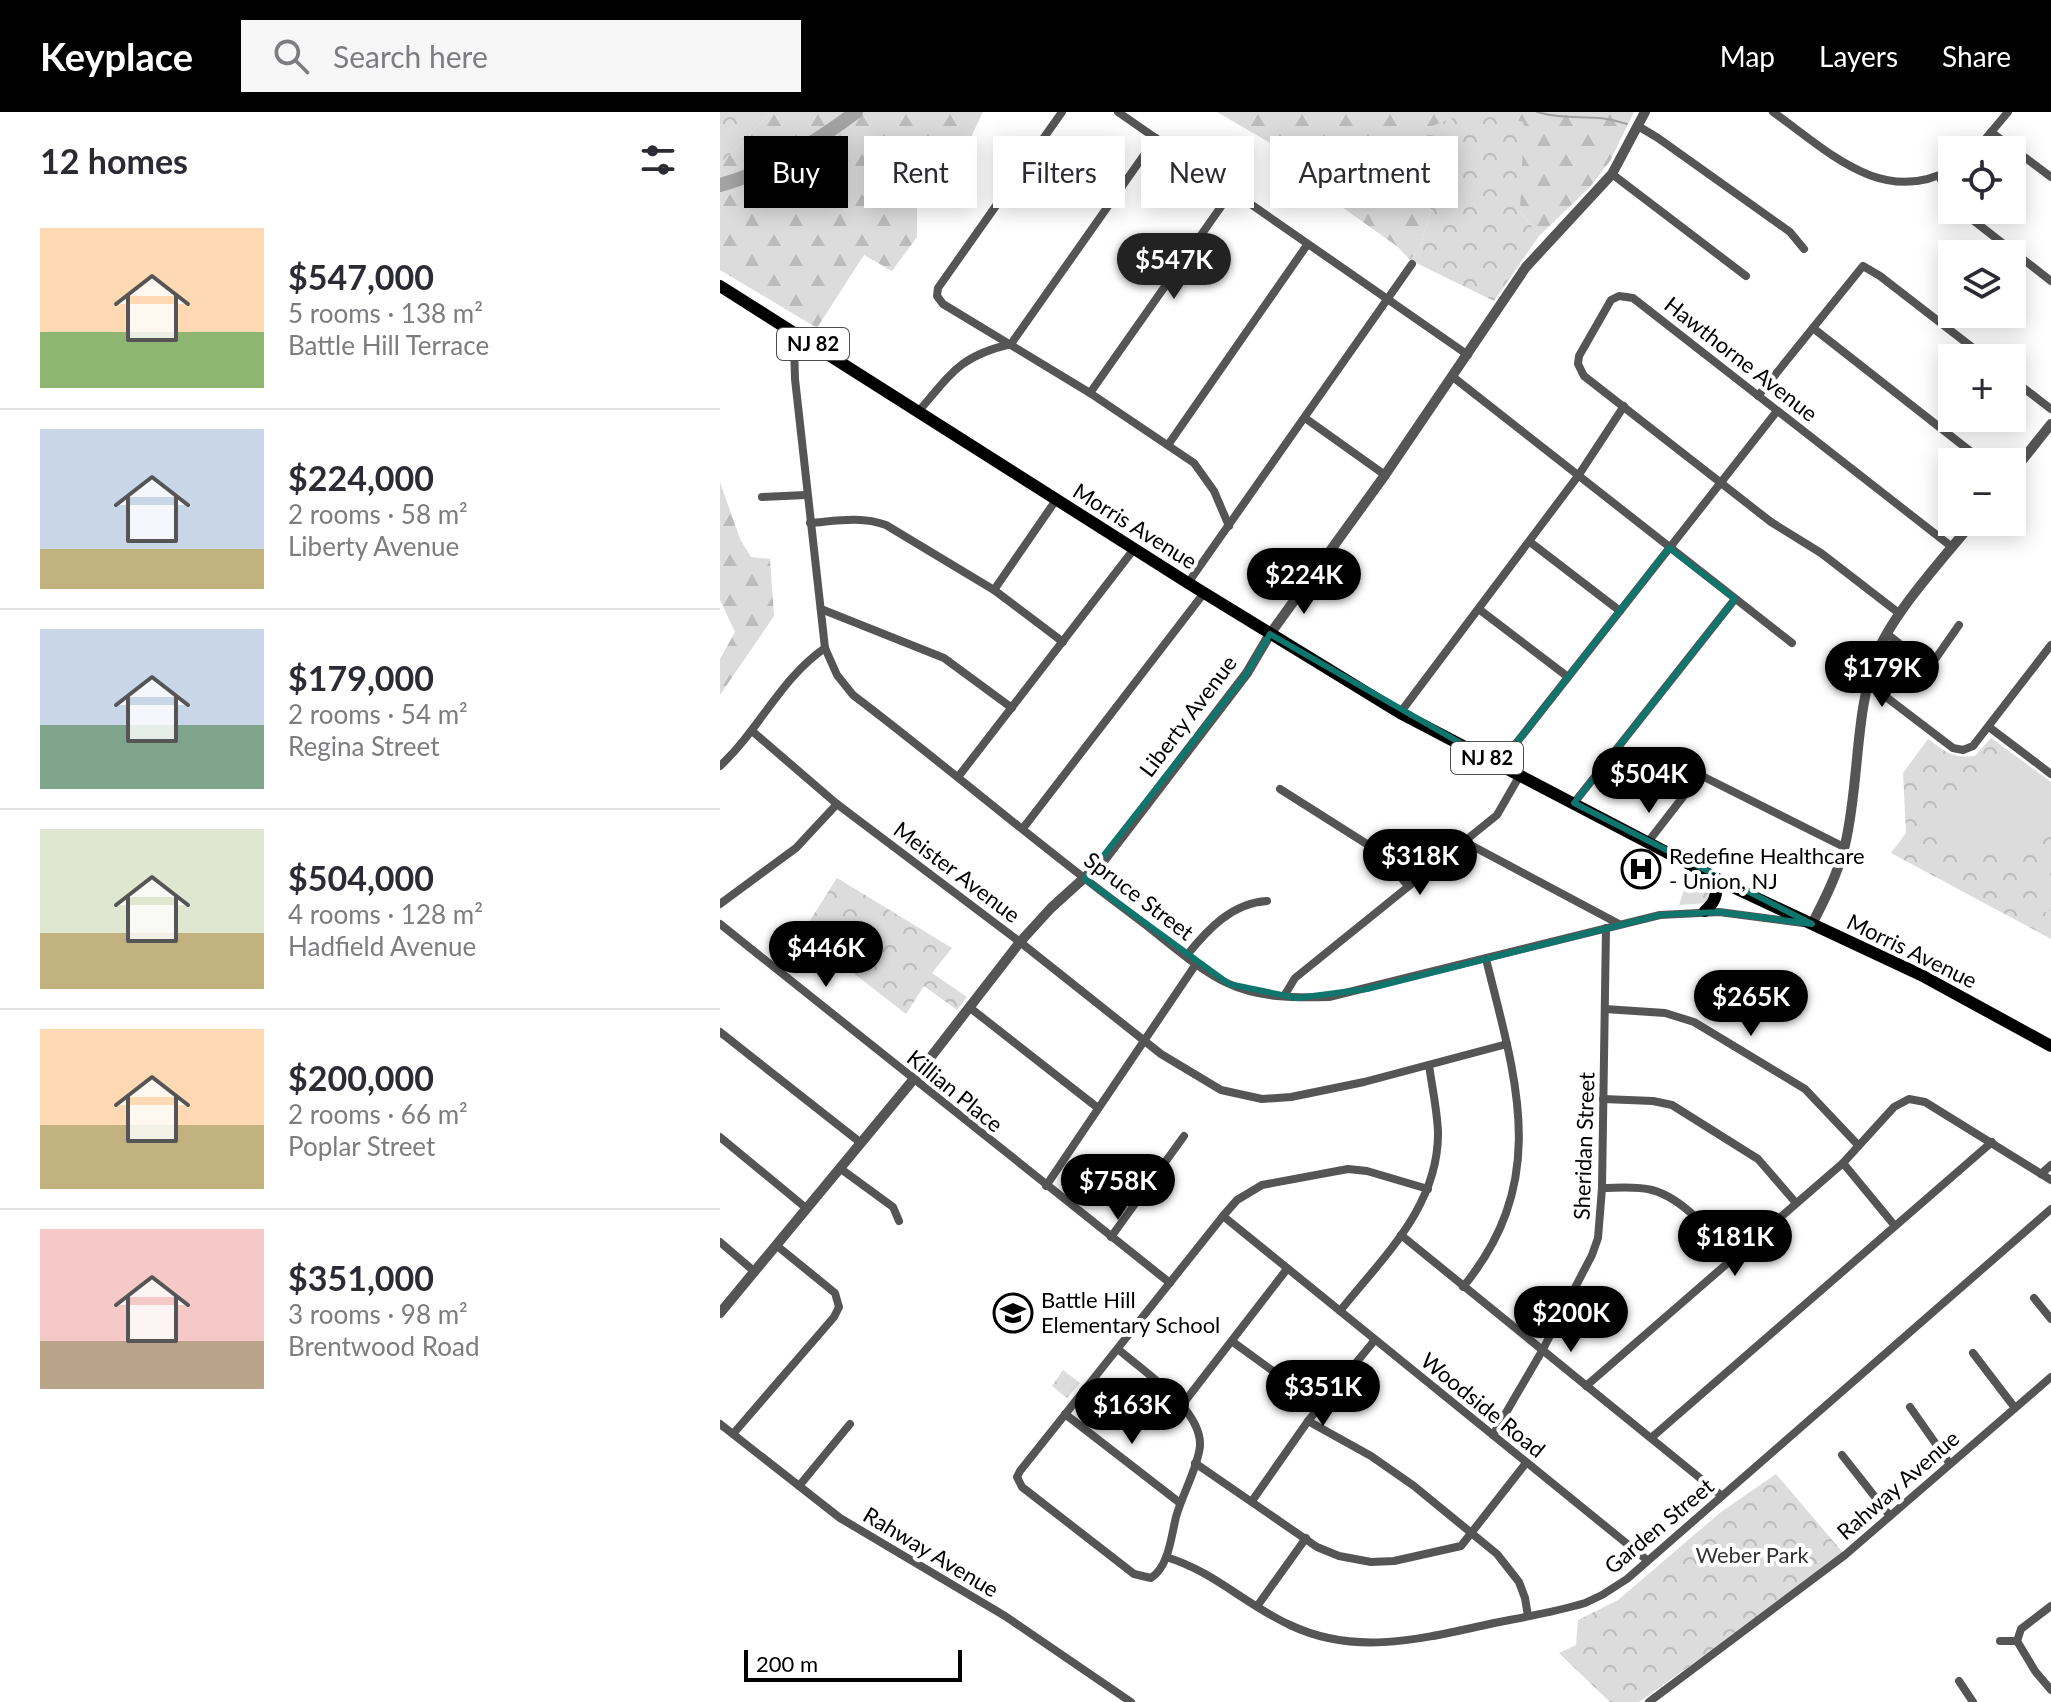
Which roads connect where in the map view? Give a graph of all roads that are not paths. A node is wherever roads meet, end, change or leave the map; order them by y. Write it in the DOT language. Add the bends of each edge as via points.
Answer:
graph roads {
  1 [pos="1062,112"];
  2 [pos="1118,112"];
  3 [pos="1645,112"];
  4 [pos="1773,112"];
  5 [pos="2008,112"];
  6 [pos="1638,126"];
  7 [pos="1991,132"];
  8 [pos="1153,136"];
  9 [pos="1988,136"];
  10 [pos="1141,159"];
  11 [pos="1612,174"];
  12 [pos="1938,176"];
  13 [pos="2051,177"];
  14 [pos="1254,207"];
  15 [pos="1220,208"];
  16 [pos="1978,224"];
  17 [pos="1307,245"];
  18 [pos="1804,249"];
  19 [pos="1412,264"];
  20 [pos="1746,276"];
  21 [pos="2051,281"];
  22 [pos="720,286"];
  23 [pos="1387,300"];
  24 [pos="1813,328"];
  25 [pos="798,335"];
  26 [pos="1011,344"];
  27 [pos="1968,344"];
  28 [pos="1468,355"];
  29 [pos="1453,377"];
  30 [pos="2026,390"];
  31 [pos="1090,393"];
  32 [pos="1758,396"];
  33 [pos="1624,406"];
  34 [pos="2051,409"];
  35 [pos="1777,411"];
  36 [pos="918,412"];
  37 [pos="1305,418"];
  38 [pos="2051,424"];
  39 [pos="1168,445"];
  40 [pos="1966,448"];
  41 [pos="2026,455"];
  42 [pos="1385,475"];
  43 [pos="1578,476"];
  44 [pos="1720,481"];
  45 [pos="806,495"];
  46 [pos="762,497"];
  47 [pos="1056,500"];
  48 [pos="810,523"];
  49 [pos="1229,526"];
  50 [pos="1961,536"];
  51 [pos="1530,542"];
  52 [pos="1952,547"];
  53 [pos="1669,548"];
  54 [pos="1134,549"];
  55 [pos="1188,583"];
  56 [pos="994,590"];
  57 [pos="1204,593"];
  58 [pos="1735,599"];
  59 [pos="821,609"];
  60 [pos="1480,610"];
  61 [pos="1620,611"];
  62 [pos="1900,614"];
  63 [pos="1959,625"];
  64 [pos="1270,634"];
  65 [pos="1887,634"];
  66 [pos="1063,642"];
  67 [pos="1792,643"];
  68 [pos="2051,645"];
  69 [pos="825,648"];
  70 [pos="1568,677"];
  71 [pos="1869,684"];
  72 [pos="1012,708"];
  73 [pos="1400,713"];
  74 [pos="1989,727"];
  75 [pos="752,731"];
  76 [pos="1499,765"];
  77 [pos="720,766"];
  78 [pos="2051,774"];
  79 [pos="1520,775"];
  80 [pos="958,777"];
  81 [pos="1280,789"];
  82 [pos="1574,803"];
  83 [pos="837,804"];
  84 [pos="1024,827"];
  85 [pos="1465,842"];
  86 [pos="1648,842"];
  87 [pos="1844,847"];
  88 [pos="1711,875"];
  89 [pos="1085,879"];
  90 [pos="1408,886"];
  91 [pos="1267,901"];
  92 [pos="720,904"];
  93 [pos="1705,911"];
  94 [pos="720,924"];
  95 [pos="1619,924"];
  96 [pos="1812,924"];
  97 [pos="1606,928"];
  98 [pos="1020,942"];
  99 [pos="1187,955"];
  100 [pos="1486,959"];
  101 [pos="1196,964"];
  102 [pos="1284,996"];
  103 [pos="969,1007"];
  104 [pos="1605,1009"];
  105 [pos="720,1032"];
  106 [pos="1144,1039"];
  107 [pos="1507,1044"];
  108 [pos="2051,1046"];
  109 [pos="1429,1065"];
  110 [pos="913,1080"];
  111 [pos="1603,1099"];
  112 [pos="1098,1108"];
  113 [pos="1184,1136"];
  114 [pos="720,1137"];
  115 [pos="1992,1142"];
  116 [pos="861,1143"];
  117 [pos="1858,1145"];
  118 [pos="1843,1163"];
  119 [pos="2051,1165"];
  120 [pos="841,1169"];
  121 [pos="2041,1174"];
  122 [pos="2051,1180"];
  123 [pos="1046,1186"];
  124 [pos="1602,1188"];
  125 [pos="1428,1189"];
  126 [pos="1796,1203"];
  127 [pos="806,1208"];
  128 [pos="2051,1209"];
  129 [pos="1223,1216"];
  130 [pos="899,1221"];
  131 [pos="1895,1226"];
  132 [pos="1401,1235"];
  133 [pos="1111,1237"];
  134 [pos="720,1242"];
  135 [pos="776,1245"];
  136 [pos="1732,1259"];
  137 [pos="1287,1269"];
  138 [pos="755,1272"];
  139 [pos="1170,1283"];
  140 [pos="1463,1287"];
  141 [pos="2034,1298"];
  142 [pos="1340,1311"];
  143 [pos="720,1313"];
  144 [pos="2051,1319"];
  145 [pos="1374,1341"];
  146 [pos="1233,1342"];
  147 [pos="1118,1349"];
  148 [pos="1542,1351"];
  149 [pos="1973,1353"];
  150 [pos="1277,1374"];
  151 [pos="2051,1377"];
  152 [pos="1586,1386"];
  153 [pos="1182,1405"];
  154 [pos="1910,1407"];
  155 [pos="2015,1408"];
  156 [pos="1065,1414"];
  157 [pos="1308,1421"];
  158 [pos="720,1424"];
  159 [pos="850,1424"];
  160 [pos="733,1434"];
  161 [pos="1493,1435"];
  162 [pos="1651,1438"];
  163 [pos="1842,1455"];
  164 [pos="1195,1463"];
  165 [pos="1526,1463"];
  166 [pos="1950,1464"];
  167 [pos="799,1486"];
  168 [pos="1722,1496"];
  169 [pos="1252,1501"];
  170 [pos="1180,1503"];
  171 [pos="1890,1516"];
  172 [pos="1471,1533"];
  173 [pos="1306,1538"];
  174 [pos="1166,1557"];
  175 [pos="1647,1560"];
  176 [pos="1258,1605"];
  177 [pos="2051,1606"];
  178 [pos="1528,1616"];
  179 [pos="2000,1641"];
  180 [pos="2017,1641"];
  181 [pos="1959,1681"];
  182 [pos="2051,1690"];
  183 [pos="1131,1702"];
  184 [pos="1649,1702"];
  185 [pos="1973,1702"];
  1 -- 26 [label="street" via="938,288 939,301"];
  2 -- 8 [label="street"];
  3 -- 6 [label="street, Liberty Avenue"];
  4 -- 12 [label="street" via="1870,177 1901,183"];
  5 -- 7 [label="street"];
  6 -- 11 [label="street, Liberty Avenue"];
  6 -- 18 [label="street" via="1790,232"];
  7 -- 9 [label="street"];
  7 -- 13 [label="street"];
  10 -- 26 [label="street"];
  11 -- 20 [label="street"];
  11 -- 28 [label="street, Liberty Avenue" via="1526,267"];
  14 -- 17 [label="street"];
  15 -- 31 [label="street"];
  16 -- 21 [label="street"];
  17 -- 23 [label="street"];
  17 -- 39 [label="street"];
  19 -- 23 [label="street"];
  22 -- 25 [label="main road, Morris Avenue / NJ 82"];
  23 -- 28 [label="street"];
  23 -- 37 [label="street"];
  24 -- 27 [label="street" via="1865,266"];
  24 -- 32 [label="street"];
  24 -- 40 [label="street"];
  25 -- 36 [label="main road, Morris Avenue / NJ 82"];
  25 -- 45 [label="street, Spruce Street" via="795,379"];
  26 -- 31 [label="street"];
  26 -- 36 [label="street" via="972,356"];
  28 -- 29 [label="street, Liberty Avenue"];
  29 -- 42 [label="street, Liberty Avenue"];
  29 -- 43 [label="street"];
  30 -- 34 [label="street"];
  31 -- 39 [label="street"];
  32 -- 33 [label="street, Hawthorne Avenue" via="1624,295 1611,300 1581,349 1578,364 1584,376"];
  32 -- 35 [label="street, Hawthorne Avenue"];
  33 -- 43 [label="street"];
  33 -- 44 [label="street"];
  35 -- 44 [label="street"];
  35 -- 52 [label="street, Hawthorne Avenue"];
  36 -- 47 [label="main road, Morris Avenue / NJ 82"];
  37 -- 42 [label="street"];
  37 -- 49 [label="street"];
  38 -- 41 [label="street"];
  39 -- 49 [label="street" via="1206,477"];
  42 -- 64 [label="street, Liberty Avenue"];
  43 -- 51 [label="street"];
  43 -- 53 [label="street"];
  44 -- 53 [label="street"];
  44 -- 62 [label="street"];
  45 -- 46 [label="street"];
  45 -- 48 [label="street, Spruce Street"];
  47 -- 54 [label="main road, Morris Avenue / NJ 82"];
  47 -- 56 [label="street"];
  48 -- 56 [label="street" via="856,519 886,525"];
  48 -- 59 [label="street, Spruce Street"];
  49 -- 55 [label="street"];
  50 -- 52 [label="street"];
  51 -- 60 [label="street"];
  51 -- 61 [label="street"];
  52 -- 62 [label="street"];
  53 -- 58 [label="street"];
  53 -- 61 [label="street"];
  54 -- 55 [label="main road, Morris Avenue / NJ 82"];
  54 -- 66 [label="street"];
  55 -- 57 [label="main road, Morris Avenue / NJ 82"];
  56 -- 66 [label="street"];
  57 -- 64 [label="main road, Morris Avenue / NJ 82"];
  57 -- 84 [label="street"];
  58 -- 67 [label="street"];
  58 -- 82 [label="street"];
  59 -- 69 [label="street, Spruce Street"];
  59 -- 72 [label="street" via="944,658"];
  60 -- 70 [label="street"];
  60 -- 73 [label="street"];
  61 -- 70 [label="street"];
  62 -- 65 [label="street"];
  63 -- 65 [label="street" via="1928,662"];
  64 -- 73 [label="main road, Morris Avenue / NJ 82"];
  64 -- 89 [label="street, Liberty Avenue" via="1247,673"];
  65 -- 71 [label="street"];
  66 -- 72 [label="street"];
  68 -- 74 [label="street"];
  69 -- 75 [label="street" via="801,668"];
  69 -- 80 [label="street, Spruce Street" via="853,695"];
  70 -- 76 [label="street"];
  71 -- 74 [label="street" via="1953,748 1973,746"];
  71 -- 87 [label="street"];
  72 -- 80 [label="street"];
  73 -- 76 [label="main road, Morris Avenue / NJ 82"];
  74 -- 78 [label="street"];
  75 -- 77 [label="street"];
  75 -- 83 [label="street, Meister Avenue"];
  76 -- 79 [label="main road, Morris Avenue / NJ 82"];
  79 -- 82 [label="main road, Morris Avenue / NJ 82"];
  79 -- 85 [label="street" via="1497,815"];
  80 -- 84 [label="street, Spruce Street"];
  81 -- 90 [label="street" via="1381,853"];
  82 -- 86 [label="main road, Morris Avenue / NJ 82"];
  83 -- 92 [label="street" via="796,848"];
  83 -- 98 [label="street, Meister Avenue"];
  84 -- 89 [label="street, Spruce Street"];
  85 -- 90 [label="street"];
  85 -- 95 [label="street"];
  86 -- 87 [label="street" via="1704,777"];
  86 -- 88 [label="main road, Morris Avenue / NJ 82"];
  87 -- 96 [label="street"];
  88 -- 93 [label="main road" via="1717,893"];
  88 -- 96 [label="main road, Morris Avenue / NJ 82"];
  89 -- 98 [label="street, Liberty Avenue"];
  89 -- 99 [label="street, Spruce Street"];
  90 -- 102 [label="street" via="1295,978"];
  91 -- 99 [label="street" via="1251,902 1211,926"];
  93 -- 95 [label="street, Spruce Street"];
  93 -- 96 [label="street, Spruce Street"];
  94 -- 110 [label="street, Killian Place"];
  95 -- 97 [label="street, Spruce Street"];
  96 -- 108 [label="main road, Morris Avenue / NJ 82" via="1921,975"];
  97 -- 100 [label="street, Spruce Street"];
  97 -- 104 [label="street, Sheridan Street"];
  98 -- 103 [label="street, Liberty Avenue"];
  98 -- 106 [label="street, Meister Avenue"];
  99 -- 101 [label="street, Spruce Street"];
  100 -- 102 [label="street, Spruce Street" via="1329,997"];
  100 -- 107 [label="street"];
  101 -- 102 [label="street, Spruce Street" via="1229,984"];
  101 -- 106 [label="street"];
  103 -- 110 [label="street, Liberty Avenue"];
  103 -- 112 [label="street"];
  104 -- 111 [label="street, Sheridan Street"];
  104 -- 117 [label="street" via="1665,1013 1694,1022 1805,1089"];
  105 -- 116 [label="street"];
  106 -- 109 [label="street, Meister Avenue" via="1213,1086 1262,1099"];
  106 -- 112 [label="street"];
  107 -- 109 [label="street, Meister Avenue"];
  107 -- 140 [label="street" via="1519,1128 1512,1199 1492,1248"];
  109 -- 125 [label="street" via="1438,1131"];
  110 -- 116 [label="street, Liberty Avenue"];
  110 -- 123 [label="street, Killian Place"];
  111 -- 124 [label="street, Sheridan Street"];
  111 -- 126 [label="street" via="1672,1105 1758,1159"];
  112 -- 123 [label="street"];
  113 -- 133 [label="street"];
  114 -- 127 [label="street"];
  115 -- 117 [label="street" via="1918,1099 1894,1107"];
  115 -- 121 [label="street"];
  115 -- 131 [label="street"];
  116 -- 120 [label="street, Liberty Avenue"];
  117 -- 118 [label="street"];
  118 -- 126 [label="street"];
  118 -- 131 [label="street"];
  119 -- 121 [label="street"];
  120 -- 127 [label="street, Liberty Avenue"];
  120 -- 130 [label="street" via="893,1207"];
  121 -- 122 [label="street"];
  123 -- 133 [label="street, Killian Place"];
  124 -- 136 [label="street" via="1654,1190 1702,1224"];
  124 -- 148 [label="street, Sheridan Street" via="1592,1255"];
  125 -- 129 [label="street" via="1348,1169 1262,1185"];
  125 -- 132 [label="street"];
  126 -- 136 [label="street"];
  127 -- 135 [label="street, Liberty Avenue"];
  128 -- 168 [label="street, Garden Street"];
  129 -- 137 [label="street, Woodside Road"];
  129 -- 139 [label="street"];
  131 -- 162 [label="street"];
  132 -- 140 [label="street"];
  132 -- 142 [label="street"];
  133 -- 139 [label="street, Killian Place"];
  134 -- 138 [label="street"];
  135 -- 138 [label="street, Liberty Avenue"];
  135 -- 160 [label="street" via="835,1293 839,1307"];
  136 -- 152 [label="street"];
  137 -- 142 [label="street, Woodside Road"];
  137 -- 146 [label="street"];
  138 -- 143 [label="street, Liberty Avenue"];
  139 -- 147 [label="street"];
  140 -- 148 [label="street"];
  141 -- 144 [label="street"];
  142 -- 145 [label="street, Woodside Road"];
  145 -- 157 [label="street"];
  145 -- 161 [label="street, Woodside Road"];
  146 -- 150 [label="street"];
  146 -- 153 [label="street"];
  147 -- 153 [label="street"];
  147 -- 156 [label="street"];
  148 -- 152 [label="street"];
  148 -- 161 [label="street, Sheridan Street"];
  149 -- 155 [label="street"];
  151 -- 155 [label="street, Rahway Avenue"];
  152 -- 162 [label="street"];
  153 -- 164 [label="street" via="1197,1429 1200,1447"];
  154 -- 166 [label="street"];
  155 -- 166 [label="street, Rahway Avenue"];
  156 -- 170 [label="street"];
  156 -- 174 [label="street" via="1020,1471 1022,1487 1134,1574 1151,1578"];
  157 -- 169 [label="street"];
  157 -- 172 [label="street" via="1371,1456"];
  158 -- 160 [label="street, Rahway Avenue"];
  159 -- 167 [label="street"];
  160 -- 167 [label="street, Rahway Avenue"];
  161 -- 165 [label="street, Woodside Road"];
  162 -- 168 [label="street"];
  163 -- 171 [label="street"];
  164 -- 169 [label="street"];
  164 -- 170 [label="street"];
  165 -- 172 [label="street"];
  165 -- 175 [label="street, Woodside Road"];
  166 -- 171 [label="street, Rahway Avenue"];
  167 -- 183 [label="street, Rahway Avenue" via="840,1518 1005,1616"];
  168 -- 175 [label="street, Garden Street"];
  169 -- 173 [label="street"];
  170 -- 174 [label="street"];
  171 -- 184 [label="street, Rahway Avenue"];
  172 -- 173 [label="street" via="1461,1546 1383,1562 1339,1556"];
  172 -- 178 [label="street" via="1516,1577"];
  173 -- 176 [label="street"];
  174 -- 176 [label="street, Garden Street" via="1197,1568"];
  175 -- 178 [label="street, Garden Street" via="1602,1595 1564,1610"];
  176 -- 178 [label="street, Garden Street" via="1306,1632 1365,1644 1403,1642"];
  177 -- 180 [label="street" via="2021,1629"];
  179 -- 180 [label="street"];
  180 -- 182 [label="street"];
  181 -- 185 [label="street"];
}
